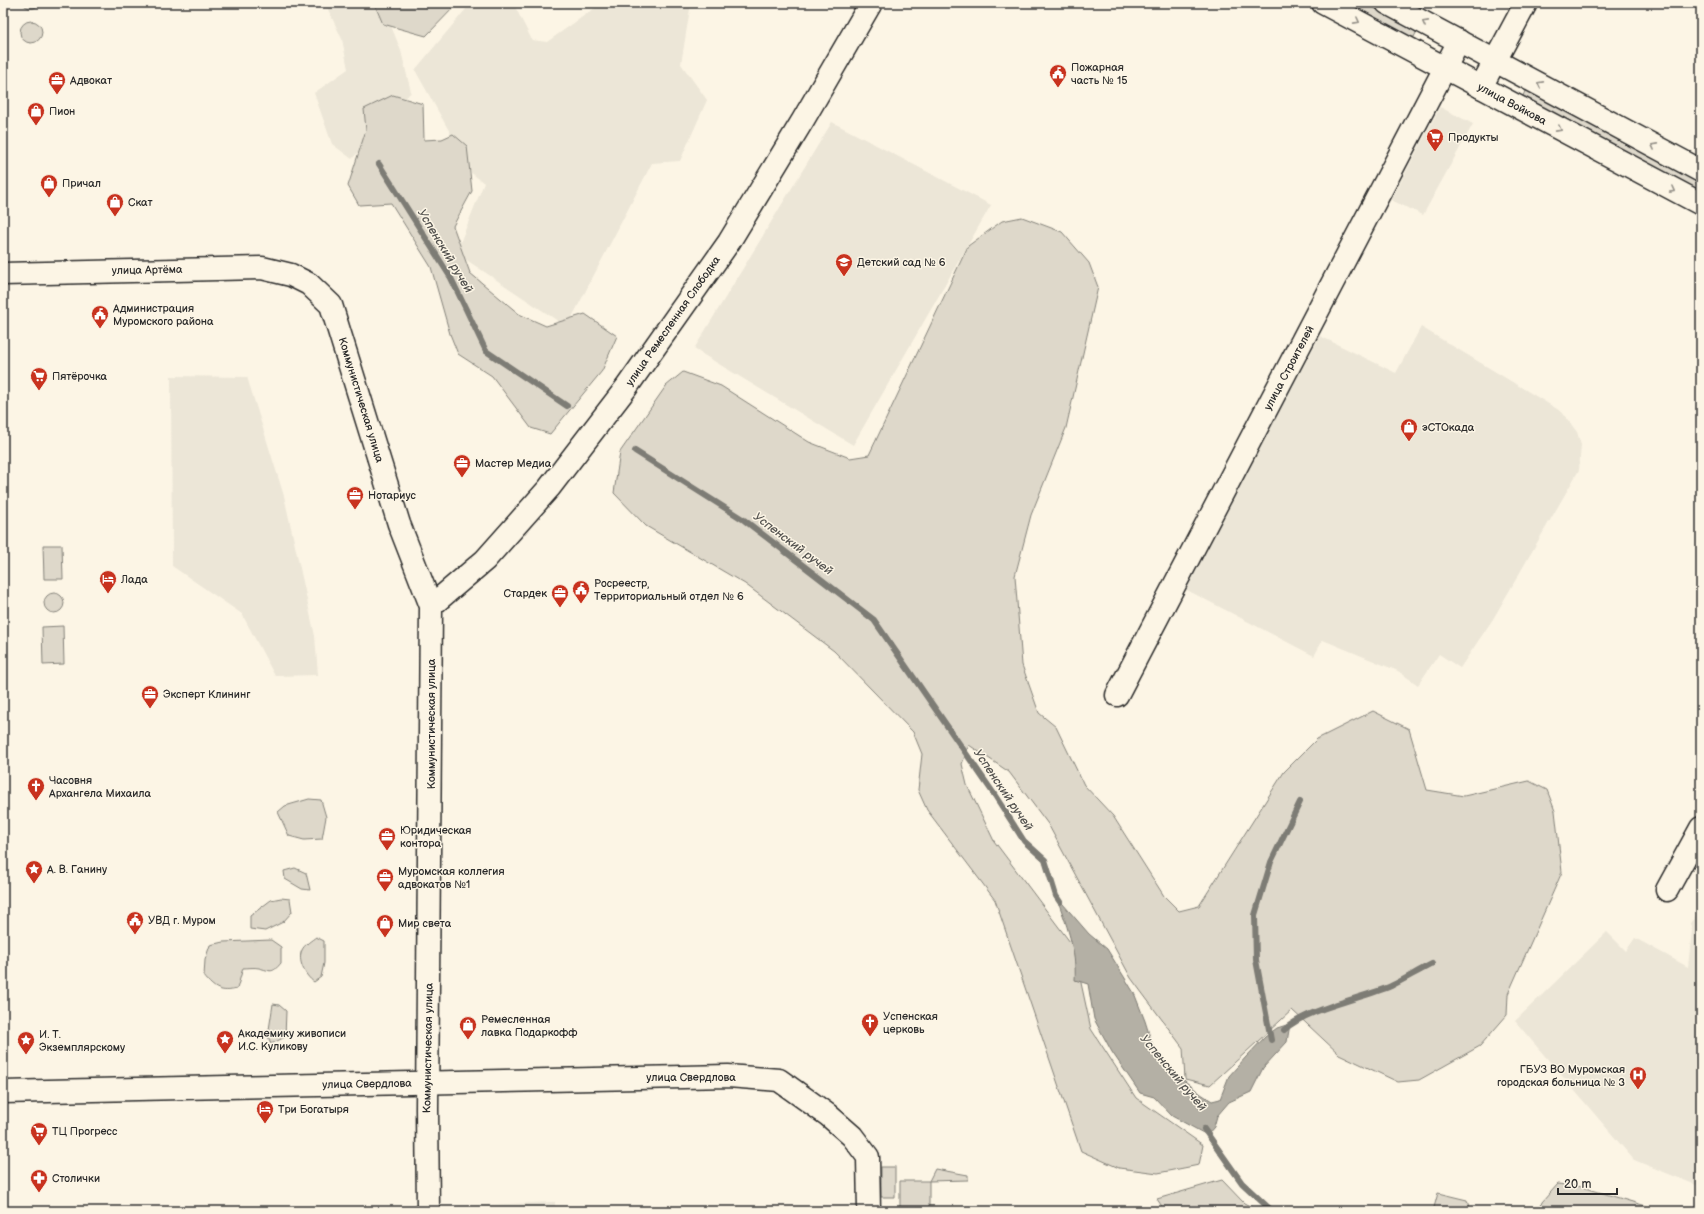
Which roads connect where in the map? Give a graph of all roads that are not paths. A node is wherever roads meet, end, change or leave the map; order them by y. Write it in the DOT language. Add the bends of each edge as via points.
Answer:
graph roads {
  1 [pos="871,3"];
  2 [pos="1323,3"];
  3 [pos="1388,3"];
  4 [pos="1526,3"];
  5 [pos="1459,41"];
  6 [pos="1495,61"];
  7 [pos="1446,68"];
  8 [pos="1481,87"];
  9 [pos="1701,171"];
  10 [pos="1701,204"];
  11 [pos="3,274"];
  12 [pos="291,274"];
  13 [pos="431,606"];
  14 [pos="1117,695"];
  15 [pos="1701,828"];
  16 [pos="1666,890"];
  17 [pos="428,1082"];
  18 [pos="3,1092"];
  19 [pos="428,1211"];
  20 [pos="869,1211"];
  1 -- 13 [label="street, улица Ремесленная Слободка" via="729,242 626,388 549,488 485,560"];
  2 -- 7 [label="street, улица Войкова, one-way"];
  5 -- 3 [label="street, one-way"];
  4 -- 6 [label="street"];
  5 -- 6 [label="street"];
  5 -- 7 [label="street, улица Строителей"];
  6 -- 8 [label="street"];
  9 -- 6 [label="street, one-way"];
  7 -- 8 [label="street, улица Войкова"];
  7 -- 14 [label="street, улица Строителей"];
  8 -- 10 [label="street, улица Войкова, one-way"];
  11 -- 12 [label="street, улица Артёма" via="262,268"];
  12 -- 13 [label="street, Коммунистическая улица" via="309,284 331,304 399,524"];
  13 -- 17 [label="street, Коммунистическая улица"];
  15 -- 16 [label="street"];
  17 -- 18 [label="street, улица Свердлова"];
  17 -- 19 [label="street, Коммунистическая улица"];
  17 -- 20 [label="street, улица Свердлова" via="728,1076 779,1080 828,1115 852,1136 868,1157"];
}
